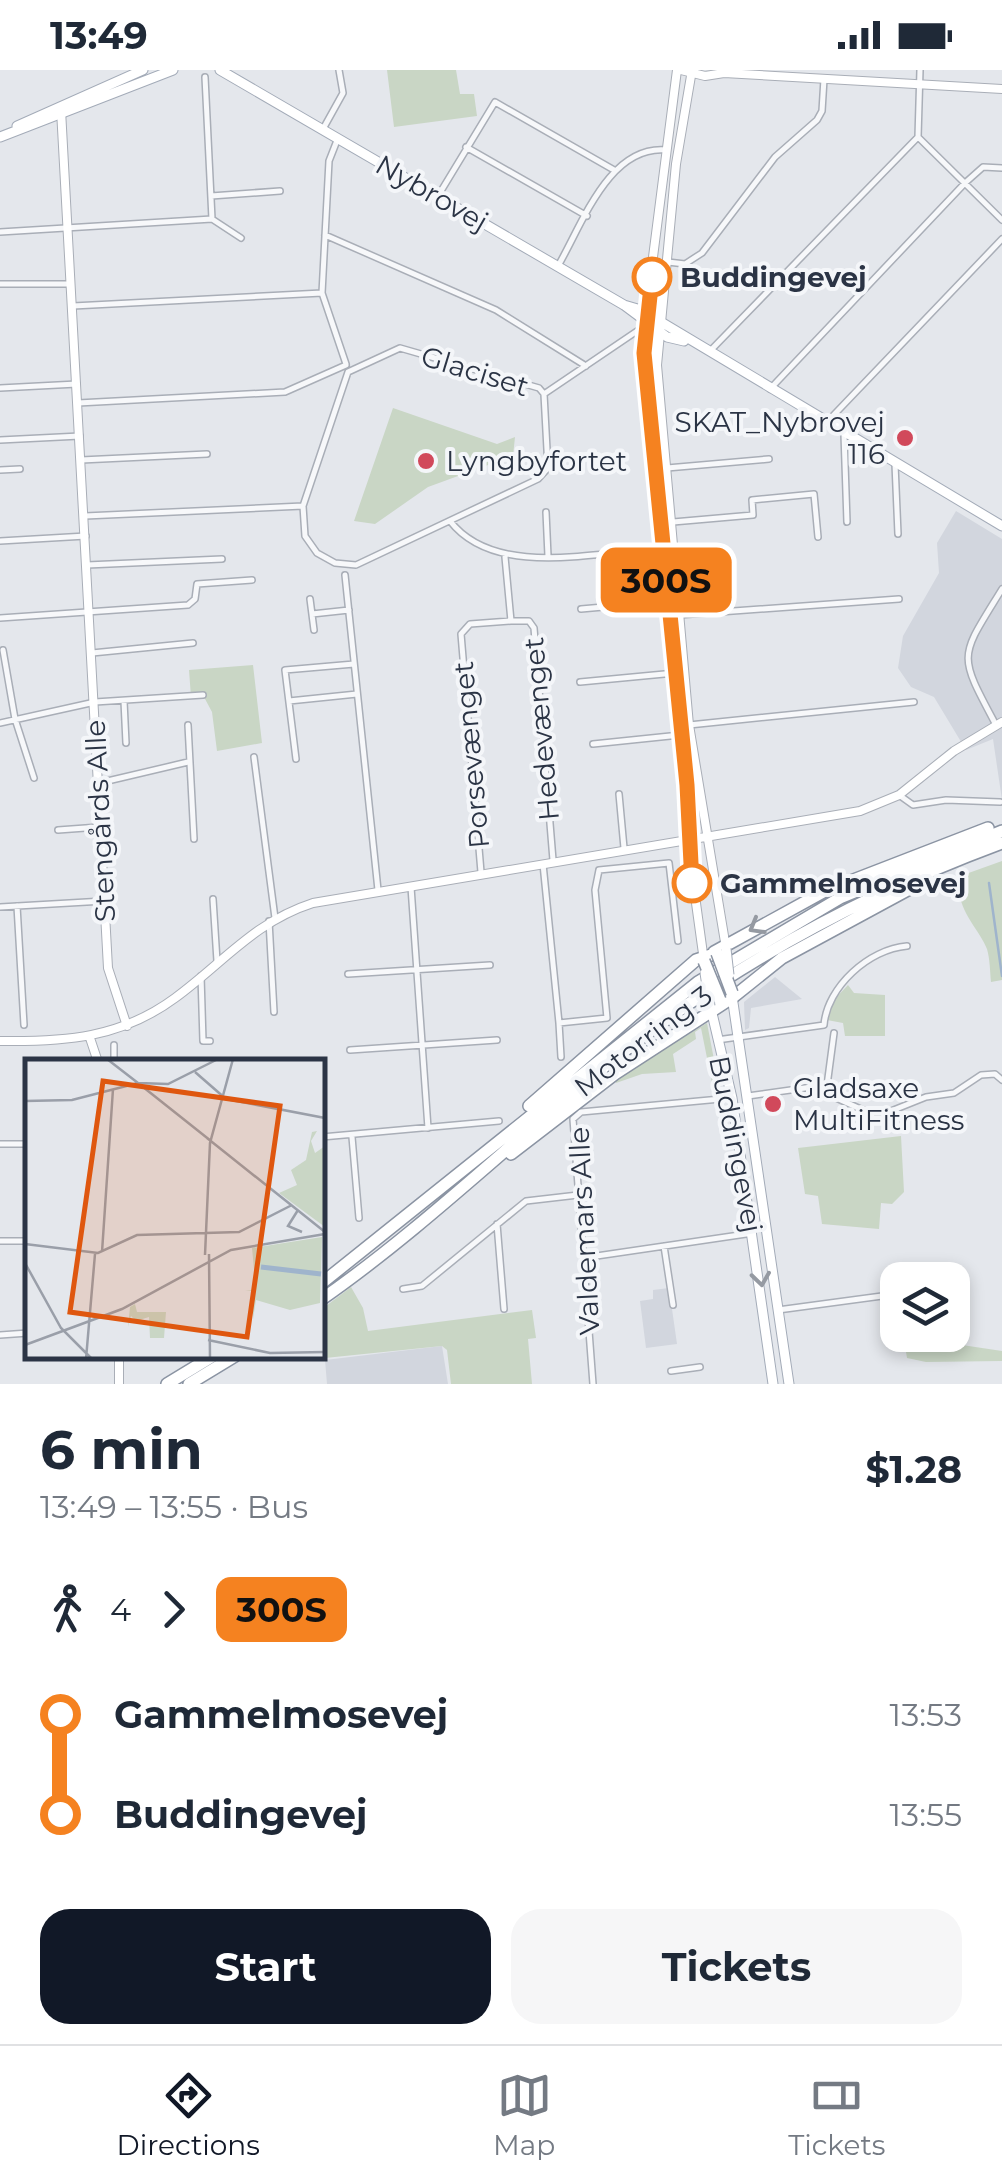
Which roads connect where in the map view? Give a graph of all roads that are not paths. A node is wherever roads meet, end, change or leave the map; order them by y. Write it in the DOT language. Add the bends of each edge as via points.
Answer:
graph roads {
  1 [pos="143,70"];
  2 [pos="173,70"];
  3 [pos="220,70"];
  4 [pos="229,70"];
  5 [pos="340,70"];
  6 [pos="679,70"];
  7 [pos="920,70"];
  8 [pos="722,71"];
  9 [pos="692,72"];
  10 [pos="205,77"];
  11 [pos="824,79"];
  12 [pos="241,81"];
  13 [pos="920,84"];
  14 [pos="1002,89"];
  15 [pos="61,111"];
  16 [pos="323,129"];
  17 [pos="0,135"];
  18 [pos="918,137"];
  19 [pos="338,138"];
  20 [pos="466,147"];
  21 [pos="668,150"];
  22 [pos="1002,168"];
  23 [pos="614,170"];
  24 [pos="966,183"];
  25 [pos="280,191"];
  26 [pos="211,196"];
  27 [pos="438,196"];
  28 [pos="587,216"];
  29 [pos="212,219"];
  30 [pos="1002,220"];
  31 [pos="69,227"];
  32 [pos="0,232"];
  33 [pos="325,235"];
  34 [pos="241,238"];
  35 [pos="1002,238"];
  36 [pos="667,262"];
  37 [pos="558,266"];
  38 [pos="0,284"];
  39 [pos="72,284"];
  40 [pos="322,293"];
  41 [pos="73,306"];
  42 [pos="644,321"];
  43 [pos="658,326"];
  44 [pos="712,350"];
  45 [pos="586,366"];
  46 [pos="347,368"];
  47 [pos="77,384"];
  48 [pos="772,386"];
  49 [pos="0,388"];
  50 [pos="544,394"];
  51 [pos="78,403"];
  52 [pos="826,422"];
  53 [pos="844,434"];
  54 [pos="80,436"];
  55 [pos="0,440"];
  56 [pos="207,454"];
  57 [pos="769,459"];
  58 [pos="81,460"];
  59 [pos="895,464"];
  60 [pos="666,468"];
  61 [pos="20,469"];
  62 [pos="0,470"];
  63 [pos="303,506"];
  64 [pos="546,512"];
  65 [pos="85,516"];
  66 [pos="450,522"];
  67 [pos="673,522"];
  68 [pos="847,522"];
  69 [pos="1002,526"];
  70 [pos="898,534"];
  71 [pos="86,536"];
  72 [pos="818,536"];
  73 [pos="0,541"];
  74 [pos="662,548"];
  75 [pos="548,556"];
  76 [pos="505,557"];
  77 [pos="222,559"];
  78 [pos="88,565"];
  79 [pos="345,575"];
  80 [pos="252,580"];
  81 [pos="1002,589"];
  82 [pos="310,599"];
  83 [pos="900,599"];
  84 [pos="673,601"];
  85 [pos="581,609"];
  86 [pos="349,610"];
  87 [pos="90,613"];
  88 [pos="312,614"];
  89 [pos="679,615"];
  90 [pos="0,618"];
  91 [pos="511,620"];
  92 [pos="314,630"];
  93 [pos="194,644"];
  94 [pos="3,650"];
  95 [pos="92,653"];
  96 [pos="354,664"];
  97 [pos="679,672"];
  98 [pos="580,682"];
  99 [pos="357,694"];
  100 [pos="203,695"];
  101 [pos="124,700"];
  102 [pos="289,701"];
  103 [pos="95,702"];
  104 [pos="914,702"];
  105 [pos="15,719"];
  106 [pos="0,723"];
  107 [pos="999,724"];
  108 [pos="188,725"];
  109 [pos="688,725"];
  110 [pos="680,735"];
  111 [pos="126,742"];
  112 [pos="592,744"];
  113 [pos="254,758"];
  114 [pos="296,759"];
  115 [pos="190,762"];
  116 [pos="34,778"];
  117 [pos="98,783"];
  118 [pos="619,794"];
  119 [pos="900,795"];
  120 [pos="1000,802"];
  121 [pos="101,827"];
  122 [pos="1002,828"];
  123 [pos="58,830"];
  124 [pos="707,835"];
  125 [pos="687,838"];
  126 [pos="194,839"];
  127 [pos="1002,846"];
  128 [pos="624,848"];
  129 [pos="594,853"];
  130 [pos="554,860"];
  131 [pos="542,862"];
  132 [pos="599,870"];
  133 [pos="481,872"];
  134 [pos="411,884"];
  135 [pos="378,890"];
  136 [pos="213,898"];
  137 [pos="104,901"];
  138 [pos="17,906"];
  139 [pos="0,907"];
  140 [pos="272,919"];
  141 [pos="678,941"];
  142 [pos="907,946"];
  143 [pos="714,953"];
  144 [pos="217,961"];
  145 [pos="490,965"];
  146 [pos="417,970"];
  147 [pos="348,974"];
  148 [pos="201,975"];
  149 [pos="721,1002"];
  150 [pos="274,1012"];
  151 [pos="559,1023"];
  152 [pos="24,1025"];
  153 [pos="127,1026"];
  154 [pos="834,1033"];
  155 [pos="737,1037"];
  156 [pos="90,1038"];
  157 [pos="497,1040"];
  158 [pos="717,1040"];
  159 [pos="0,1041"];
  160 [pos="210,1041"];
  161 [pos="114,1044"];
  162 [pos="422,1045"];
  163 [pos="350,1050"];
  164 [pos="562,1057"];
  165 [pos="97,1059"];
  166 [pos="114,1059"];
  167 [pos="1002,1080"];
  168 [pos="826,1093"];
  169 [pos="744,1096"];
  170 [pos="732,1098"];
  171 [pos="499,1121"];
  172 [pos="486,1122"];
  173 [pos="428,1128"];
  174 [pos="486,1131"];
  175 [pos="352,1137"];
  176 [pos="325,1138"];
  177 [pos="466,1182"];
  178 [pos="442,1187"];
  179 [pos="578,1195"];
  180 [pos="359,1218"];
  181 [pos="497,1224"];
  182 [pos="754,1233"];
  183 [pos="664,1246"];
  184 [pos="584,1258"];
  185 [pos="325,1281"];
  186 [pos="404,1289"];
  187 [pos="880,1296"];
  188 [pos="325,1297"];
  189 [pos="672,1305"];
  190 [pos="504,1309"];
  191 [pos="778,1310"];
  192 [pos="25,1332"];
  193 [pos="0,1336"];
  194 [pos="209,1359"];
  195 [pos="231,1359"];
  196 [pos="700,1367"];
  197 [pos="671,1371"];
  198 [pos="167,1384"];
  199 [pos="189,1384"];
  200 [pos="593,1384"];
  201 [pos="775,1384"];
  202 [pos="789,1384"];
  1 -- 15 [label="main road"];
  2 -- 15 [label="main road"];
  3 -- 12 [label="main road, Nybrovej"];
  4 -- 12 [label="main road, Nybrovej"];
  5 -- 16 [label="street" via="343,94"];
  6 -- 9 [label="street"];
  6 -- 21 [label="street, Buddingevej"];
  7 -- 13 [label="street"];
  8 -- 9 [label="street"];
  8 -- 11 [label="street"];
  9 -- 36 [label="street, Buddingevej"];
  10 -- 26 [label="street"];
  11 -- 13 [label="street"];
  11 -- 36 [label="street" via="817,120 775,158 702,253 685,264"];
  12 -- 16 [label="main road, Nybrovej"];
  13 -- 14 [label="street"];
  13 -- 18 [label="street"];
  15 -- 17 [label="main road"];
  15 -- 31 [label="street, Stengårds Alle"];
  16 -- 19 [label="main road, Nybrovej"];
  18 -- 24 [label="street"];
  18 -- 44 [label="street"];
  19 -- 27 [label="main road, Nybrovej"];
  19 -- 33 [label="street" via="329,161"];
  20 -- 23 [label="street" via="495,102"];
  20 -- 27 [label="street"];
  20 -- 28 [label="street"];
  21 -- 23 [label="street"];
  21 -- 42 [label="street, Buddingevej"];
  22 -- 24 [label="street" via="983,167"];
  23 -- 28 [label="street"];
  24 -- 30 [label="street"];
  24 -- 48 [label="street"];
  25 -- 26 [label="street"];
  26 -- 29 [label="street"];
  27 -- 37 [label="main road, Nybrovej"];
  28 -- 37 [label="street"];
  29 -- 31 [label="street"];
  29 -- 34 [label="street"];
  31 -- 32 [label="street"];
  31 -- 39 [label="street, Stengårds Alle"];
  33 -- 40 [label="street"];
  33 -- 45 [label="street" via="496,310"];
  35 -- 52 [label="street"];
  36 -- 43 [label="street, Buddingevej"];
  37 -- 42 [label="main road, Nybrovej"];
  38 -- 39 [label="street"];
  39 -- 41 [label="street, Stengårds Alle"];
  40 -- 41 [label="street"];
  40 -- 46 [label="street"];
  41 -- 47 [label="street, Stengårds Alle"];
  42 -- 43 [label="main road, Nybrovej"];
  42 -- 45 [label="street"];
  42 -- 74 [label="street, Buddingevej"];
  43 -- 44 [label="main road, Nybrovej"];
  43 -- 60 [label="street, Buddingevej"];
  44 -- 48 [label="main road, Nybrovej"];
  45 -- 50 [label="street"];
  46 -- 50 [label="street, Glaciset" via="400,348"];
  46 -- 51 [label="street, Glaciset" via="285,392"];
  46 -- 63 [label="street"];
  47 -- 49 [label="street"];
  47 -- 51 [label="street, Stengårds Alle"];
  48 -- 52 [label="main road, Nybrovej"];
  50 -- 66 [label="street, Glaciset" via="544,474"];
  51 -- 54 [label="street, Stengårds Alle"];
  52 -- 53 [label="main road, Nybrovej"];
  53 -- 59 [label="main road, Nybrovej"];
  53 -- 68 [label="street"];
  54 -- 55 [label="street"];
  54 -- 58 [label="street, Stengårds Alle"];
  56 -- 58 [label="street"];
  57 -- 60 [label="street"];
  58 -- 65 [label="street, Stengårds Alle"];
  59 -- 69 [label="main road, Nybrovej"];
  59 -- 70 [label="street"];
  60 -- 67 [label="street, Buddingevej"];
  61 -- 62 [label="street"];
  63 -- 65 [label="street"];
  63 -- 66 [label="street, Glaciset" via="310,545 345,565 367,562"];
  64 -- 75 [label="street"];
  65 -- 71 [label="street, Stengårds Alle"];
  66 -- 76 [label="street" via="472,544"];
  67 -- 72 [label="street" via="753,514 752,500 814,494"];
  67 -- 84 [label="street, Buddingevej"];
  71 -- 73 [label="street"];
  71 -- 78 [label="street, Stengårds Alle"];
  74 -- 75 [label="street"];
  74 -- 84 [label="street, Buddingevej"];
  75 -- 76 [label="street"];
  76 -- 91 [label="street, Hedevænget"];
  77 -- 78 [label="street"];
  78 -- 87 [label="street, Stengårds Alle"];
  79 -- 86 [label="street"];
  80 -- 87 [label="street" via="197,584 188,604"];
  81 -- 107 [label="street" via="965,656"];
  82 -- 88 [label="street"];
  83 -- 89 [label="street"];
  84 -- 85 [label="street"];
  84 -- 89 [label="street, Buddingevej"];
  84 -- 97 [label="street, Buddingevej"];
  86 -- 88 [label="street"];
  86 -- 96 [label="street"];
  87 -- 90 [label="street"];
  87 -- 95 [label="street, Stengårds Alle"];
  88 -- 92 [label="street"];
  89 -- 97 [label="street, Buddingevej"];
  91 -- 130 [label="street, Hedevænget" via="534,628"];
  91 -- 133 [label="street, Porsevænget" via="470,624 461,634"];
  93 -- 95 [label="street"];
  94 -- 105 [label="street"];
  95 -- 103 [label="street, Stengårds Alle"];
  96 -- 99 [label="street"];
  96 -- 102 [label="street" via="285,670"];
  97 -- 98 [label="street"];
  97 -- 109 [label="street, Buddingevej"];
  97 -- 110 [label="street, Buddingevej"];
  99 -- 102 [label="street"];
  99 -- 135 [label="street"];
  100 -- 101 [label="street"];
  101 -- 103 [label="street"];
  101 -- 111 [label="street"];
  102 -- 114 [label="street"];
  103 -- 105 [label="street"];
  103 -- 117 [label="street, Stengårds Alle"];
  104 -- 109 [label="street"];
  105 -- 106 [label="street"];
  105 -- 116 [label="street"];
  107 -- 119 [label="street" via="954,750"];
  108 -- 115 [label="street"];
  109 -- 124 [label="street, Buddingevej"];
  110 -- 112 [label="street"];
  110 -- 125 [label="street, Buddingevej"];
  113 -- 140 [label="street"];
  115 -- 117 [label="street"];
  115 -- 126 [label="street"];
  117 -- 121 [label="street, Stengårds Alle"];
  118 -- 128 [label="street"];
  119 -- 120 [label="street" via="913,805"];
  119 -- 124 [label="street" via="860,811"];
  121 -- 123 [label="street"];
  121 -- 137 [label="street, Stengårds Alle"];
  122 -- 143 [label="highway, one-way" via="856,877"];
  122 -- 178 [label="highway, Motorring 3" via="840,898 712,973"];
  124 -- 125 [label="street"];
  124 -- 143 [label="street, Buddingevej"];
  125 -- 128 [label="street"];
  125 -- 143 [label="street, Buddingevej"];
  127 -- 149 [label="highway" via="872,906"];
  127 -- 177 [label="highway, Motorring 3" via="842,910 734,972 622,1053"];
  128 -- 129 [label="street"];
  129 -- 130 [label="street"];
  129 -- 132 [label="street"];
  130 -- 131 [label="street"];
  131 -- 133 [label="street"];
  131 -- 151 [label="street"];
  132 -- 141 [label="street" via="669,863"];
  132 -- 151 [label="street" via="595,890 607,1018"];
  133 -- 134 [label="street"];
  134 -- 135 [label="street"];
  134 -- 146 [label="street"];
  135 -- 140 [label="street"];
  136 -- 144 [label="street"];
  137 -- 138 [label="street"];
  137 -- 153 [label="street, Stengårds Alle" via="108,968"];
  138 -- 139 [label="street"];
  138 -- 152 [label="street"];
  140 -- 144 [label="street"];
  140 -- 150 [label="street"];
  142 -- 155 [label="street" via="882,951 854,973 828,1002 824,1025"];
  143 -- 149 [label="highway, bridge"];
  143 -- 149 [label="main road, Buddingevej, bridge"];
  143 -- 178 [label="highway"];
  144 -- 148 [label="street"];
  145 -- 146 [label="street"];
  146 -- 147 [label="street"];
  146 -- 162 [label="street"];
  148 -- 153 [label="street"];
  148 -- 160 [label="street" via="203,1041"];
  149 -- 155 [label="main road, Buddingevej"];
  149 -- 158 [label="main road, Buddingevej"];
  149 -- 177 [label="highway"];
  151 -- 164 [label="street"];
  153 -- 156 [label="street"];
  154 -- 168 [label="street"];
  155 -- 158 [label="street"];
  155 -- 169 [label="main road, Buddingevej"];
  156 -- 159 [label="street"];
  156 -- 165 [label="street"];
  157 -- 162 [label="street"];
  158 -- 170 [label="main road, Buddingevej"];
  161 -- 166 [label="street"];
  162 -- 163 [label="street"];
  162 -- 173 [label="street"];
  167 -- 168 [label="street" via="980,1075 954,1092 886,1113"];
  168 -- 169 [label="street" via="802,1087"];
  169 -- 191 [label="main road, Buddingevej"];
  170 -- 179 [label="street, Valdemars Alle" via="578,1114 572,1122"];
  170 -- 182 [label="main road, Buddingevej"];
  171 -- 172 [label="street"];
  172 -- 173 [label="street"];
  172 -- 174 [label="street"];
  173 -- 175 [label="street"];
  175 -- 176 [label="street"];
  175 -- 180 [label="street"];
  177 -- 188 [label="highway, Motorring 3"];
  178 -- 185 [label="highway, Motorring 3"];
  179 -- 181 [label="street" via="531,1199"];
  179 -- 184 [label="street, Valdemars Alle"];
  181 -- 186 [label="street" via="422,1286"];
  181 -- 190 [label="street"];
  182 -- 183 [label="street"];
  182 -- 201 [label="main road, Buddingevej, one-way"];
  183 -- 184 [label="street"];
  183 -- 189 [label="street"];
  184 -- 200 [label="street, Valdemars Alle"];
  187 -- 191 [label="street"];
  191 -- 202 [label="main road, Buddingevej"];
  192 -- 193 [label="street"];
  194 -- 198 [label="highway"];
  195 -- 199 [label="highway"];
  196 -- 197 [label="street"];
}
